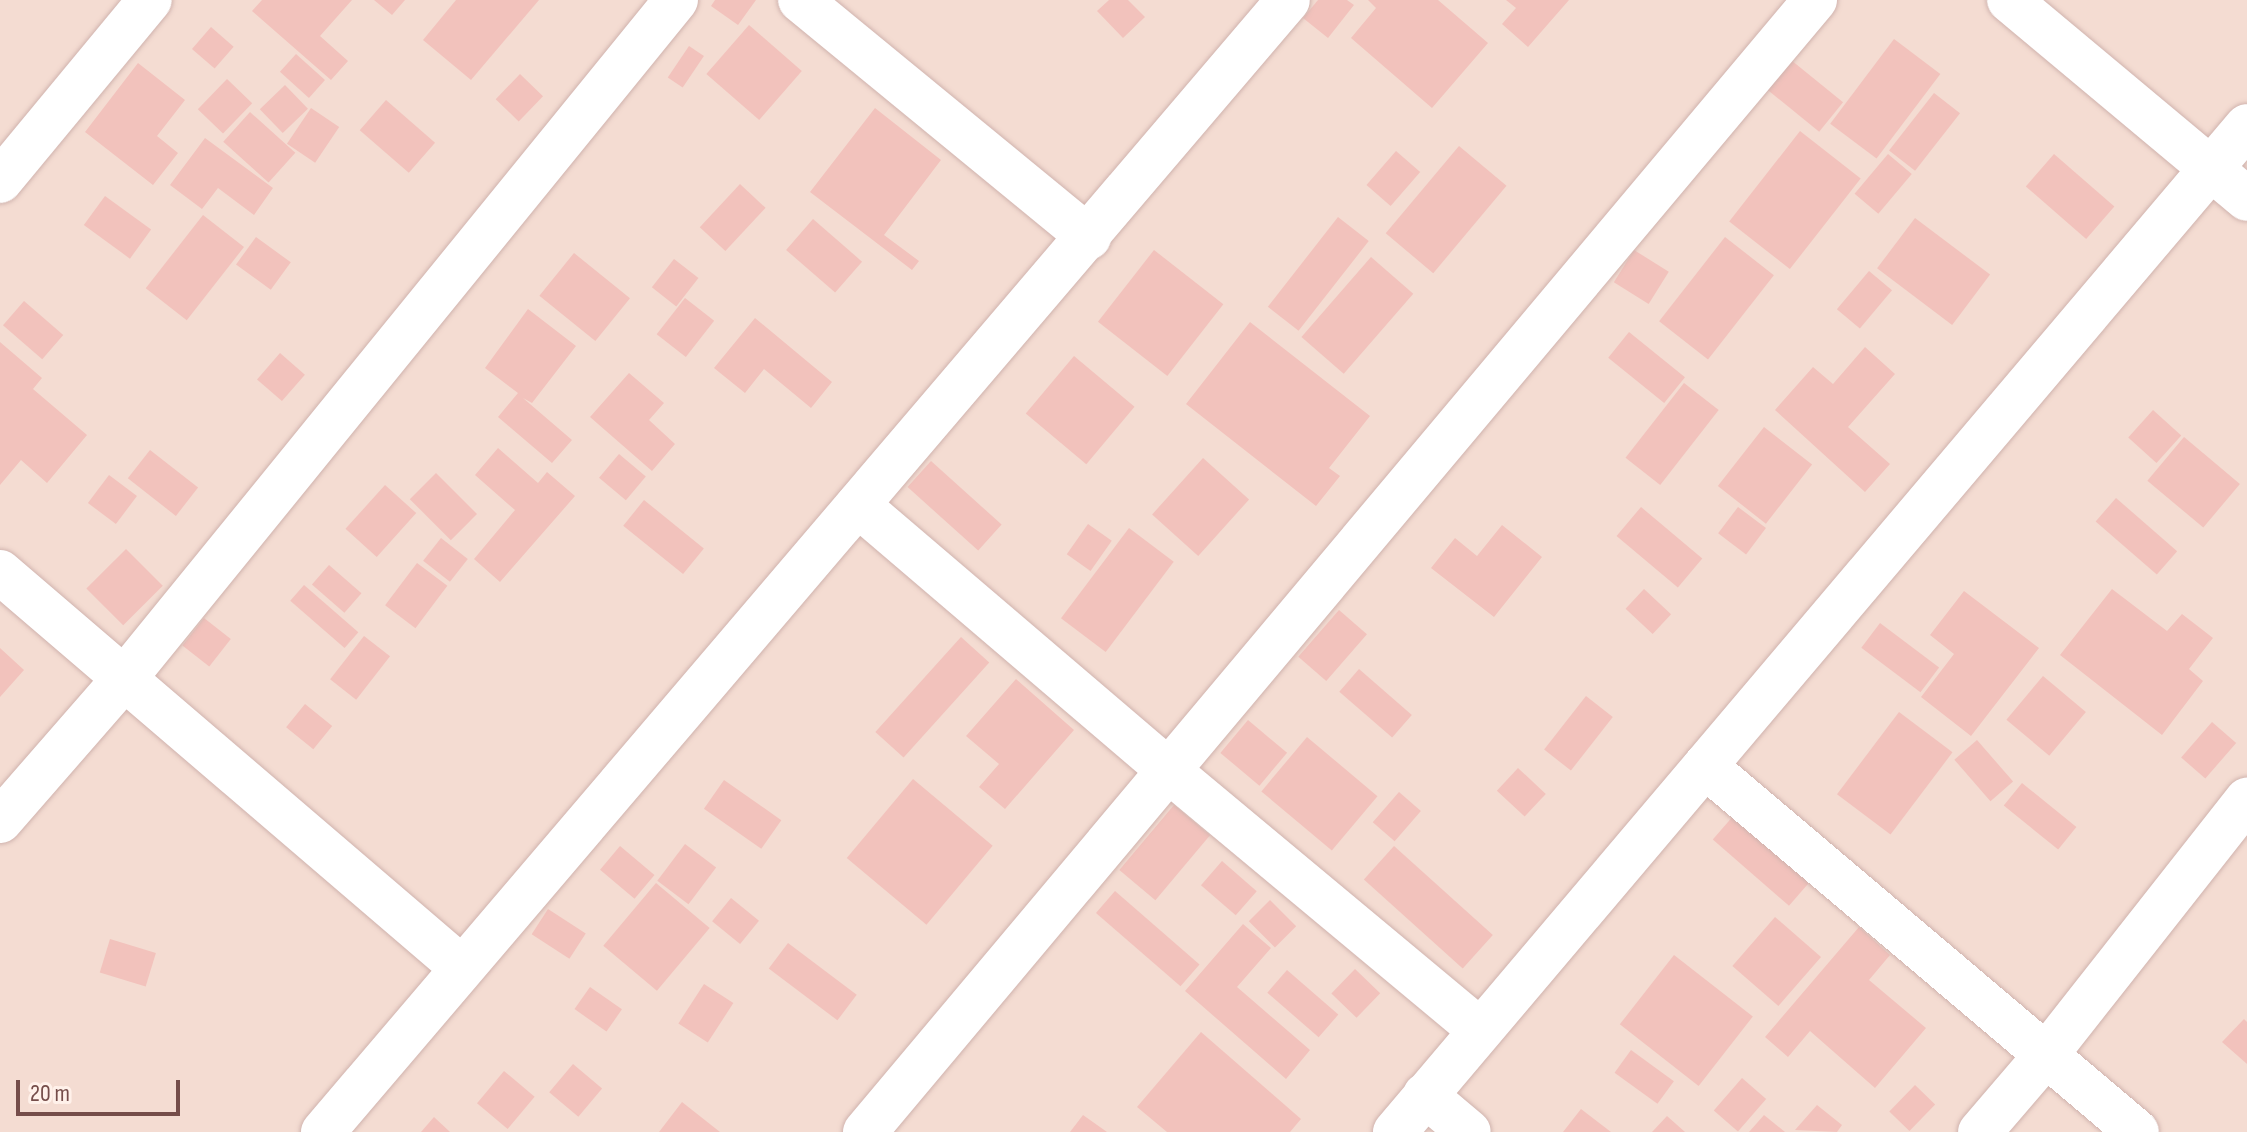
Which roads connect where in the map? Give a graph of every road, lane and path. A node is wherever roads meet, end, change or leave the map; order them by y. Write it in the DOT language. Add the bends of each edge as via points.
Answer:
graph roads {
  1 [pos="150,0"];
  2 [pos="676,0"];
  3 [pos="800,0"];
  4 [pos="1288,0"];
  5 [pos="1815,0"];
  6 [pos="2009,0"];
  7 [pos="2247,126"];
  8 [pos="2211,169"];
  9 [pos="0,181"];
  10 [pos="2247,199"];
  11 [pos="1089,237"];
  12 [pos="858,505"];
  13 [pos="0,572"];
  14 [pos="124,679"];
  15 [pos="1705,766"];
  16 [pos="1169,771"];
  17 [pos="2247,800"];
  18 [pos="0,821"];
  19 [pos="461,967"];
  20 [pos="1480,1030"];
  21 [pos="2046,1055"];
  22 [pos="1425,1095"];
  23 [pos="323,1132"];
  24 [pos="865,1132"];
  25 [pos="1395,1132"];
  26 [pos="1469,1132"];
  27 [pos="1980,1132"];
  28 [pos="2137,1132"];
  1 -- 9 [label="street"];
  2 -- 14 [label="street"];
  3 -- 11 [label="street"];
  4 -- 11 [label="street"];
  5 -- 16 [label="street"];
  6 -- 8 [label="street"];
  7 -- 8 [label="street"];
  8 -- 10 [label="street"];
  8 -- 15 [label="street"];
  11 -- 12 [label="street"];
  12 -- 16 [label="street"];
  12 -- 19 [label="street"];
  13 -- 14 [label="street"];
  14 -- 18 [label="street"];
  14 -- 19 [label="street"];
  15 -- 20 [label="street"];
  15 -- 21 [label="street"];
  16 -- 20 [label="street"];
  16 -- 24 [label="street"];
  17 -- 21 [label="street"];
  19 -- 23 [label="street"];
  20 -- 22 [label="street"];
  21 -- 27 [label="street"];
  21 -- 28 [label="street"];
  22 -- 25 [label="street"];
  22 -- 26 [label="street"];
}
